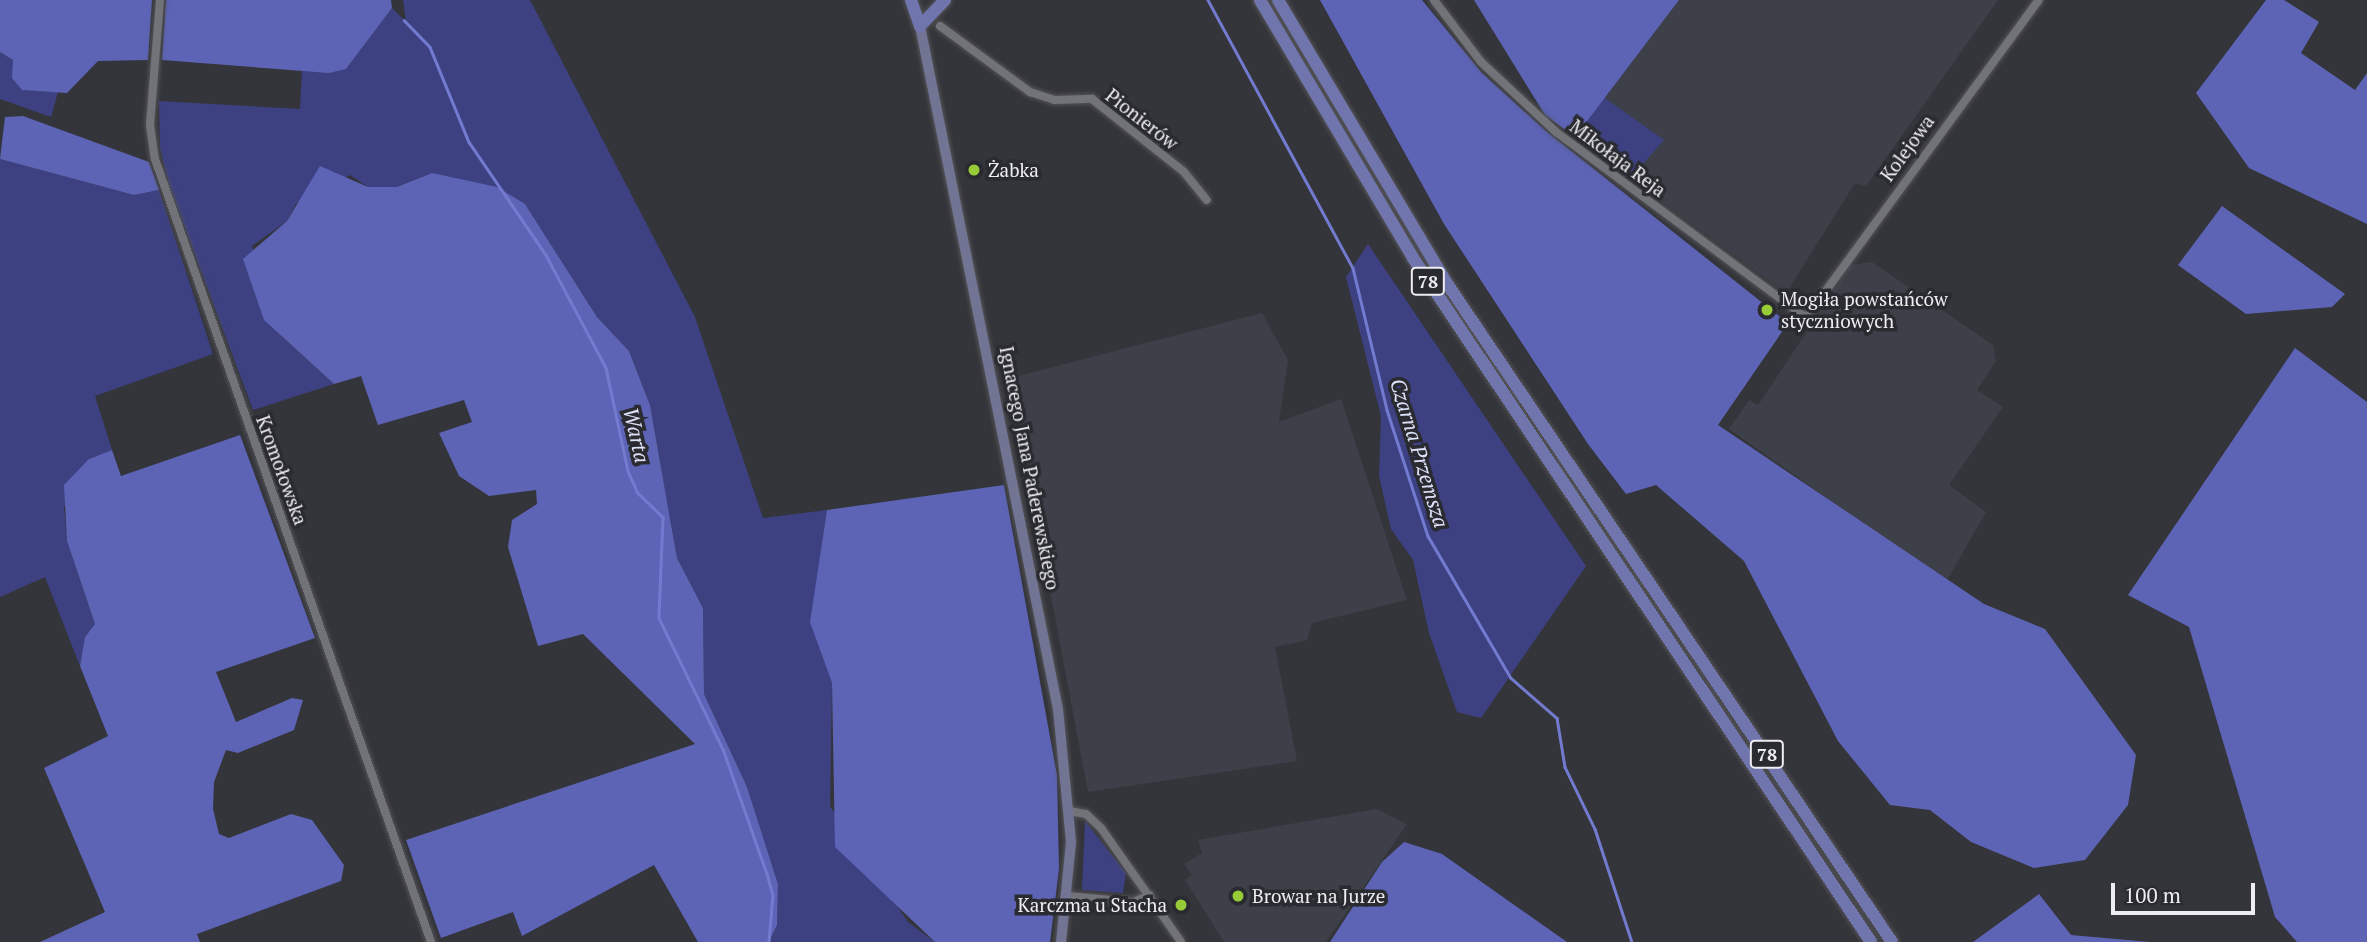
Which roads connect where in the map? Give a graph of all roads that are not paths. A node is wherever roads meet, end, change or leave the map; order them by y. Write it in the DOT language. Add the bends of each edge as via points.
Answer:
graph roads {
  1 [pos="160,0"];
  2 [pos="945,0"];
  3 [pos="1260,0"];
  4 [pos="1278,0"];
  5 [pos="1434,0"];
  6 [pos="2039,0"];
  7 [pos="914,2"];
  8 [pos="920,26"];
  9 [pos="940,26"];
  10 [pos="1207,200"];
  11 [pos="1806,318"];
  12 [pos="1070,811"];
  13 [pos="1150,895"];
  14 [pos="1068,896"];
  15 [pos="431,942"];
  16 [pos="1061,942"];
  17 [pos="1181,942"];
  18 [pos="1871,942"];
  19 [pos="1892,942"];
  1 -- 15 [label="street, Kromołowska" via="150,125 155,159"];
  2 -- 8 [label="main road"];
  3 -- 18 [label="main road, 78" via="1413,258"];
  4 -- 19 [label="main road, 78" via="1448,285"];
  5 -- 11 [label="street, Mikołaja Reja" via="1481,62 1556,132"];
  6 -- 11 [label="street, Kolejowa"];
  7 -- 8 [label="main road, Ignacego Jana Paderewskiego"];
  8 -- 12 [label="main road, Ignacego Jana Paderewskiego" via="1045,639"];
  9 -- 10 [label="street, Pionierów" via="1030,92 1055,100 1091,99 1184,172"];
  12 -- 13 [label="street" via="1092,818"];
  12 -- 14 [label="main road, Ignacego Jana Paderewskiego"];
  13 -- 14 [label="street" via="1133,902"];
  13 -- 17 [label="street"];
  14 -- 16 [label="main road, Ignacego Jana Paderewskiego"];
}
